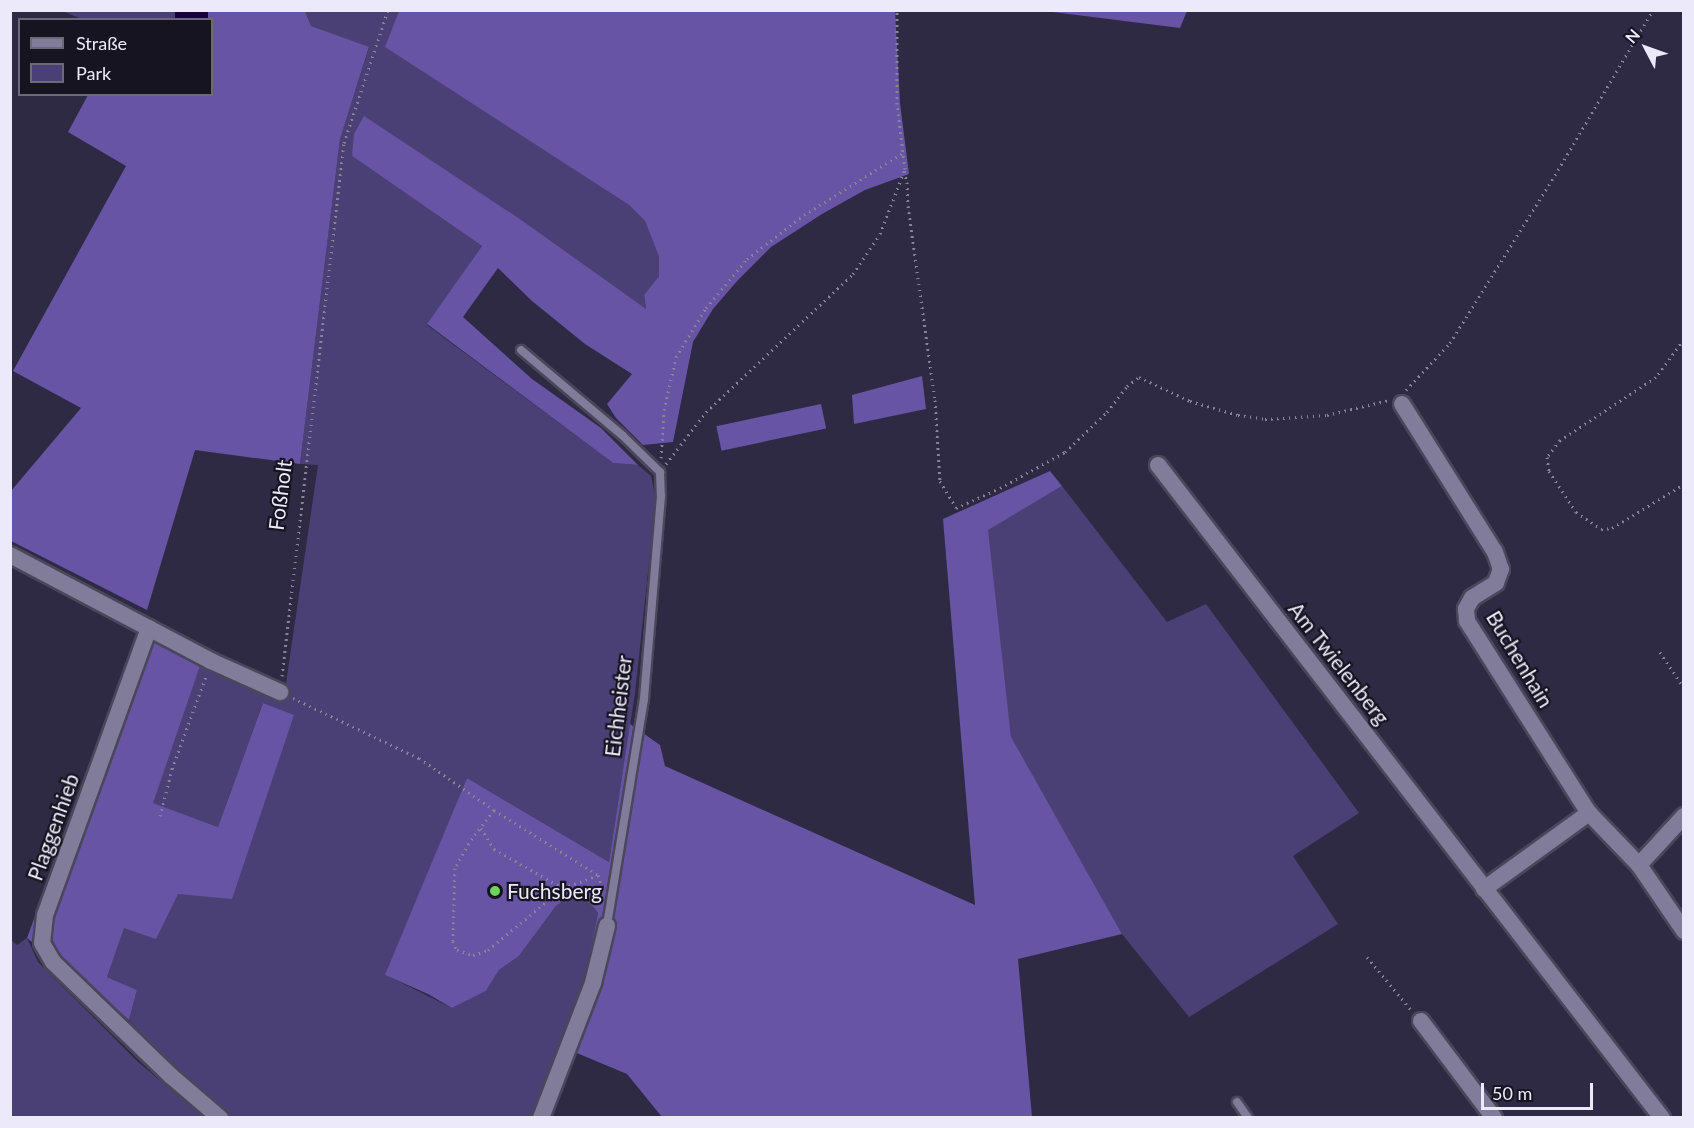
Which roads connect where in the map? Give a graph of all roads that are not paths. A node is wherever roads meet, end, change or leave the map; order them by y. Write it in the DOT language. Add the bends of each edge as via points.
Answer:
graph roads {
  1 [pos="521,350"];
  2 [pos="1402,404"];
  3 [pos="1158,465"];
  4 [pos="10,555"];
  5 [pos="149,628"];
  6 [pos="280,692"];
  7 [pos="1589,813"];
  8 [pos="1683,816"];
  9 [pos="1639,865"];
  10 [pos="1484,889"];
  11 [pos="607,926"];
  12 [pos="1683,931"];
  13 [pos="1421,1021"];
  14 [pos="1237,1102"];
  15 [pos="220,1118"];
  16 [pos="541,1118"];
  17 [pos="1248,1118"];
  18 [pos="1494,1118"];
  19 [pos="1662,1118"];
  1 -- 11 [label="lane, Eichheister" via="660,472 644,699"];
  2 -- 7 [label="street, Buchenhain" via="1495,552 1501,569 1496,583 1472,598 1466,609 1467,621"];
  3 -- 10 [label="street, Am Twielenberg"];
  4 -- 5 [label="street"];
  5 -- 6 [label="street"];
  5 -- 15 [label="street, Plaggenhieb" via="45,915 42,943 52,962"];
  7 -- 9 [label="street, Buchenhain"];
  7 -- 10 [label="street"];
  8 -- 9 [label="street"];
  9 -- 12 [label="street, Buchenhain"];
  10 -- 19 [label="street, Am Twielenberg"];
  11 -- 16 [label="street, Eichheister" via="593,983"];
  13 -- 18 [label="street"];
  14 -- 17 [label="lane"];
}
